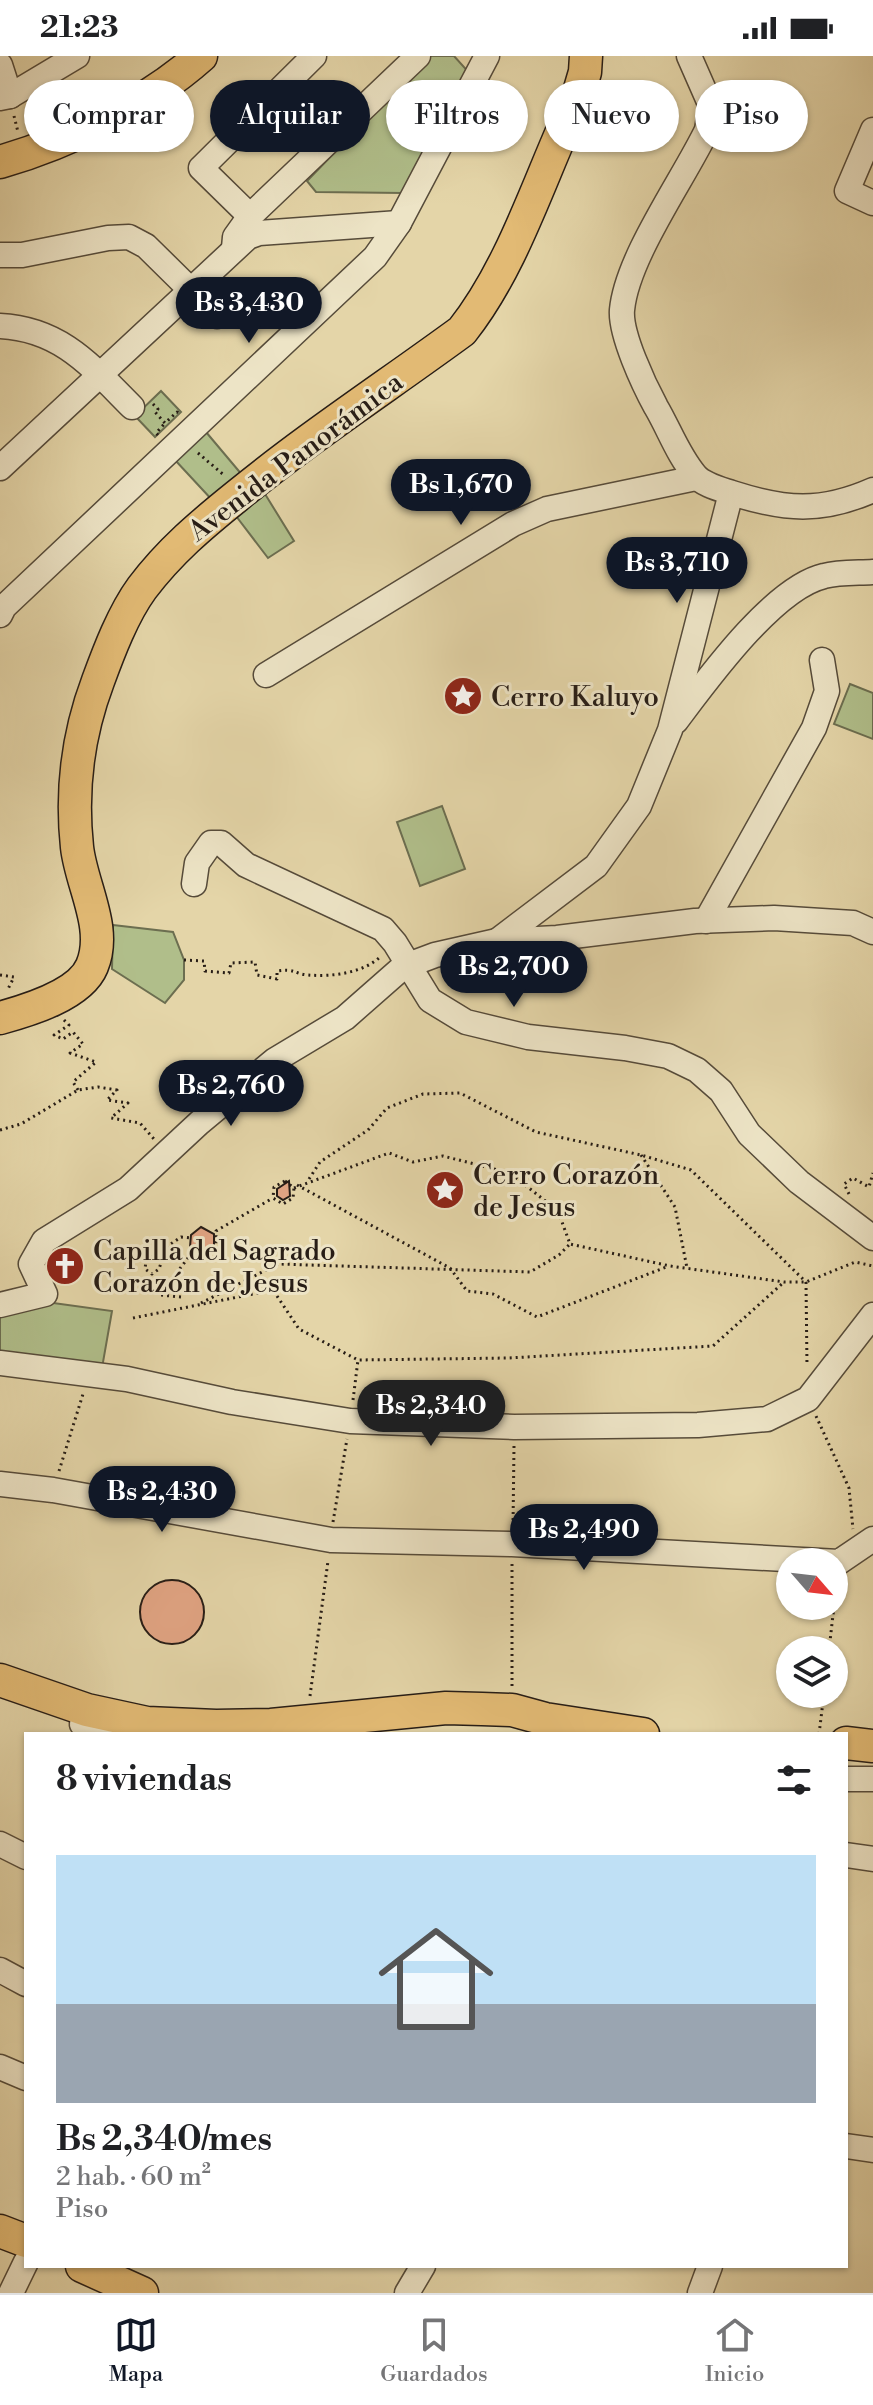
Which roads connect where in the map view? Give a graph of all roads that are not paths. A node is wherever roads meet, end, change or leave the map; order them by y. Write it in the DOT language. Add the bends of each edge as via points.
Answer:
graph roads {
  1 [pos="77,56"];
  2 [pos="201,56"];
  3 [pos="314,56"];
  4 [pos="418,56"];
  5 [pos="487,56"];
  6 [pos="586,56"];
  7 [pos="689,56"];
  8 [pos="0,65"];
  9 [pos="0,72"];
  10 [pos="5,97"];
  11 [pos="873,130"];
  12 [pos="11,159"];
  13 [pos="873,203"];
  14 [pos="399,223"];
  15 [pos="254,225"];
  16 [pos="0,255"];
  17 [pos="191,290"];
  18 [pos="217,316"];
  19 [pos="0,326"];
  20 [pos="100,374"];
  21 [pos="144,410"];
  22 [pos="0,468"];
  23 [pos="696,478"];
  24 [pos="873,490"];
  25 [pos="731,493"];
  26 [pos="873,572"];
  27 [pos="1,609"];
  28 [pos="822,660"];
  29 [pos="266,675"];
  30 [pos="670,730"];
  31 [pos="194,884"];
  32 [pos="706,921"];
  33 [pos="866,922"];
  34 [pos="497,941"];
  35 [pos="409,965"];
  36 [pos="0,1018"];
  37 [pos="873,1238"];
  38 [pos="0,1305"];
  39 [pos="873,1315"];
  40 [pos="0,1363"];
  41 [pos="0,1484"];
  42 [pos="873,1539"];
  43 [pos="0,1680"];
  44 [pos="0,1697"];
  45 [pos="138,1730"];
  46 [pos="630,1732"];
  47 [pos="848,1743"];
  48 [pos="873,1746"];
  49 [pos="848,1779"];
  50 [pos="873,1779"];
  51 [pos="0,1844"];
  52 [pos="848,1855"];
  53 [pos="24,1856"];
  54 [pos="873,1859"];
  55 [pos="0,1970"];
  56 [pos="24,1983"];
  57 [pos="0,2067"];
  58 [pos="24,2077"];
  59 [pos="848,2146"];
  60 [pos="873,2150"];
  61 [pos="0,2231"];
  62 [pos="24,2240"];
  63 [pos="24,2266"];
  64 [pos="86,2268"];
  65 [pos="422,2268"];
  66 [pos="709,2268"];
  67 [pos="11,2293"];
  68 [pos="142,2293"];
  69 [pos="407,2293"];
  70 [pos="700,2293"];
  1 -- 10 [label="street"];
  2 -- 12 [label="main road" via="134,104"];
  3 -- 15 [label="street" via="201,168"];
  4 -- 15 [label="street"];
  5 -- 14 [label="street"];
  6 -- 36 [label="main road, Avenida Panorámica" via="578,96 497,278 462,331 271,468 179,544 140,591 98,681 77,766 77,850 97,947 92,967 78,984 48,1002"];
  7 -- 23 [label="street" via="711,106 707,130 630,275 622,312 648,392"];
  8 -- 9 [label="street"];
  9 -- 10 [label="street"];
  11 -- 13 [label="street" via="847,191"];
  14 -- 15 [label="street"];
  14 -- 27 [label="street" via="375,257"];
  15 -- 17 [label="street"];
  16 -- 17 [label="street" via="129,237 146,246"];
  17 -- 18 [label="street"];
  17 -- 20 [label="street"];
  19 -- 20 [label="street" via="48,335"];
  20 -- 21 [label="street"];
  20 -- 22 [label="street"];
  23 -- 25 [label="street"];
  23 -- 29 [label="street" via="547,509 513,524"];
  24 -- 25 [label="street" via="830,506 798,509"];
  25 -- 30 [label="street"];
  26 -- 30 [label="street" via="823,576 793,590 711,675"];
  28 -- 32 [label="street" via="827,691 814,728"];
  30 -- 34 [label="street" via="639,806 616,842 596,866"];
  31 -- 35 [label="street" via="197,863 211,843 221,843 246,865 383,929"];
  32 -- 33 [label="street"];
  32 -- 34 [label="street"];
  34 -- 35 [label="street"];
  35 -- 37 [label="street" via="430,1000 466,1022 528,1037 668,1056 697,1070 721,1091 749,1134 799,1182"];
  35 -- 38 [label="street" via="345,1018 275,1060 128,1189 44,1241 31,1264 45,1294"];
  39 -- 40 [label="street" via="808,1399 767,1419 698,1425 514,1427 350,1421 127,1379"];
  41 -- 42 [label="street" via="331,1540 839,1562"];
  43 -- 45 [label="main road"];
  44 -- 45 [label="street" via="89,1727"];
  45 -- 46 [label="main road" via="446,1708 512,1710"];
  47 -- 48 [label="main road"];
  49 -- 50 [label="street"];
  51 -- 53 [label="street"];
  52 -- 54 [label="street"];
  55 -- 56 [label="street"];
  57 -- 58 [label="street"];
  59 -- 60 [label="street"];
  61 -- 62 [label="main road"];
  63 -- 67 [label="street"];
  64 -- 68 [label="main road"];
  65 -- 69 [label="street"];
  66 -- 70 [label="street"];
}
